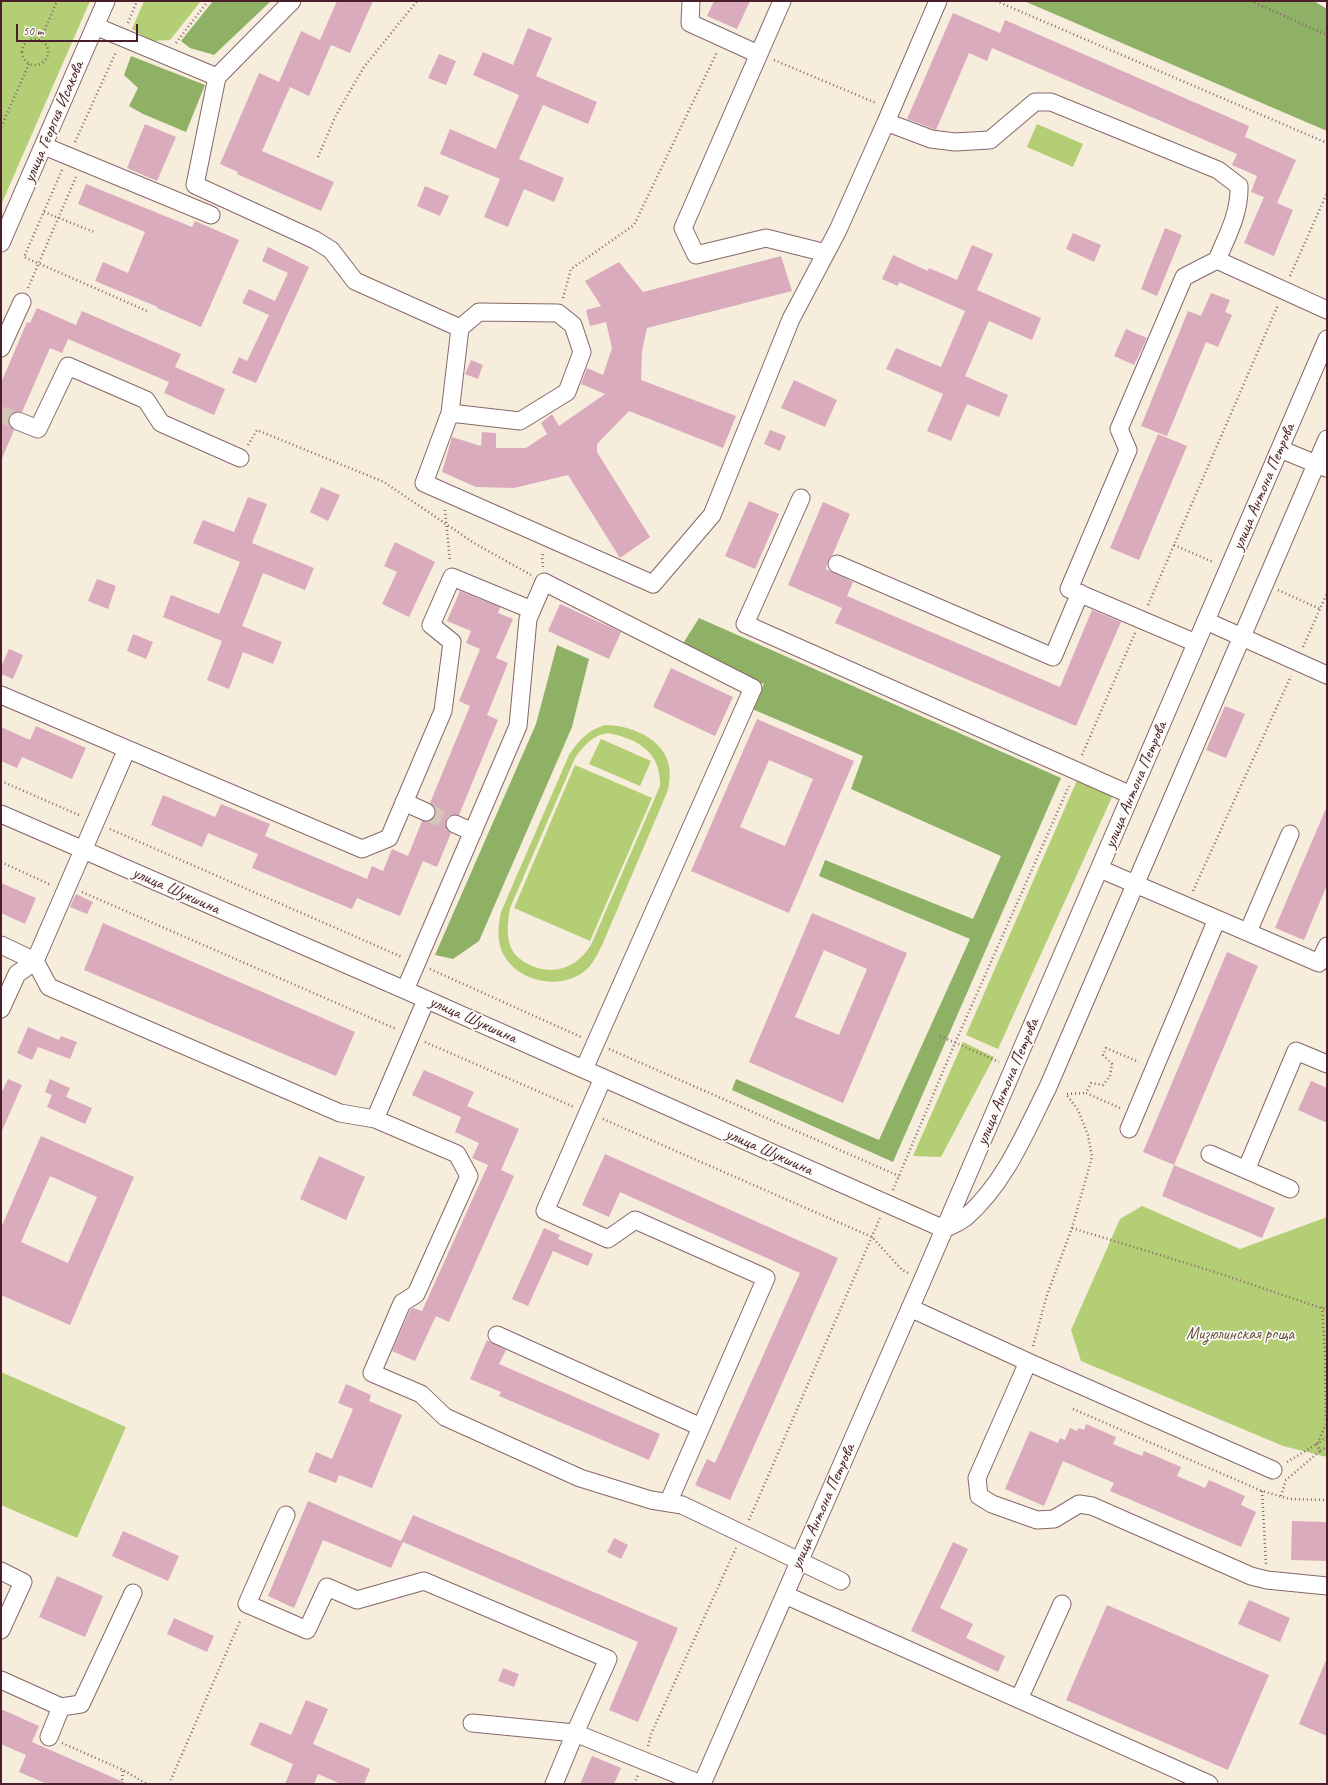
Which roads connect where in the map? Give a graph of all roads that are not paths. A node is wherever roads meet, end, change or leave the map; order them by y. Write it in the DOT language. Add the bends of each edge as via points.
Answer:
graph roads {
  1 [pos="106,1"];
  2 [pos="292,1"];
  3 [pos="690,1"];
  4 [pos="782,1"];
  5 [pos="938,1"];
  6 [pos="95,26"];
  7 [pos="758,54"];
  8 [pos="217,77"];
  9 [pos="888,116"];
  10 [pos="44,146"];
  11 [pos="211,215"];
  12 [pos="1,244"];
  13 [pos="826,253"];
  14 [pos="1217,260"];
  15 [pos="22,302"];
  16 [pos="1327,310"];
  17 [pos="460,328"];
  18 [pos="1327,339"];
  19 [pos="1,348"];
  20 [pos="450,413"];
  21 [pos="18,421"];
  22 [pos="1327,439"];
  23 [pos="1280,449"];
  24 [pos="240,458"];
  25 [pos="1322,466"];
  26 [pos="801,498"];
  27 [pos="837,564"];
  28 [pos="1080,593"];
  29 [pos="532,610"];
  30 [pos="1206,621"];
  31 [pos="1241,636"];
  32 [pos="1196,643"];
  33 [pos="1327,675"];
  34 [pos="1,695"];
  35 [pos="127,749"];
  36 [pos="1132,795"];
  37 [pos="404,802"];
  38 [pos="426,812"];
  39 [pos="1,814"];
  40 [pos="455,824"];
  41 [pos="473,832"];
  42 [pos="1290,834"];
  43 [pos="82,850"];
  44 [pos="1100,869"];
  45 [pos="1135,884"];
  46 [pos="1217,919"];
  47 [pos="1248,932"];
  48 [pos="1,945"];
  49 [pos="1327,946"];
  50 [pos="35,960"];
  51 [pos="1323,965"];
  52 [pos="405,990"];
  53 [pos="426,1000"];
  54 [pos="1,1009"];
  55 [pos="1327,1064"];
  56 [pos="584,1069"];
  57 [pos="603,1078"];
  58 [pos="375,1119"];
  59 [pos="1132,1122"];
  60 [pos="1210,1154"];
  61 [pos="1246,1170"];
  62 [pos="1290,1189"];
  63 [pos="944,1229"];
  64 [pos="910,1308"];
  65 [pos="497,1335"];
  66 [pos="1028,1362"];
  67 [pos="701,1427"];
  68 [pos="1273,1470"];
  69 [pos="668,1503"];
  70 [pos="286,1515"];
  71 [pos="800,1561"];
  72 [pos="1,1571"];
  73 [pos="841,1581"];
  74 [pos="1327,1586"];
  75 [pos="133,1593"];
  76 [pos="785,1595"];
  77 [pos="1062,1604"];
  78 [pos="1,1630"];
  79 [pos="1,1680"];
  80 [pos="1019,1699"];
  81 [pos="61,1707"];
  82 [pos="472,1723"];
  83 [pos="576,1733"];
  84 [pos="49,1737"];
  85 [pos="554,1784"];
  86 [pos="702,1784"];
  87 [pos="1209,1784"];
  1 -- 6 [label="street, улица Георгия Исакова"];
  2 -- 8 [label="street"];
  3 -- 7 [label="street" via="690,24"];
  4 -- 7 [label="street"];
  5 -- 9 [label="street"];
  6 -- 8 [label="street"];
  6 -- 10 [label="street, улица Георгия Исакова"];
  7 -- 13 [label="street" via="683,228 696,256 766,238"];
  8 -- 17 [label="street" via="195,185 315,240 331,250 355,281"];
  9 -- 13 [label="street"];
  9 -- 14 [label="street" via="931,139 955,142 990,140 1035,102 1051,102 1218,170 1239,186 1239,199 1237,214"];
  10 -- 11 [label="street"];
  10 -- 12 [label="street, улица Георгия Исакова"];
  13 -- 20 [label="street" via="791,319 712,515 653,584 424,483"];
  14 -- 16 [label="street"];
  14 -- 28 [label="street" via="1184,277 1119,429 1128,450 1069,588"];
  15 -- 19 [label="street"];
  17 -- 20 [label="street"];
  17 -- 20 [label="street" via="479,312 558,313 573,325 582,352 567,392 520,421"];
  18 -- 23 [label="street, улица Антона Петрова"];
  21 -- 24 [label="street" via="38,430 68,366 146,400 161,423"];
  22 -- 25 [label="street, улица Антона Петрова"];
  23 -- 25 [label="street"];
  23 -- 30 [label="street, улица Антона Петрова"];
  25 -- 31 [label="street, улица Антона Петрова"];
  26 -- 36 [label="street" via="745,624"];
  27 -- 28 [label="street" via="1052,657"];
  28 -- 32 [label="street"];
  29 -- 37 [label="street" via="452,577 431,625 452,642 443,711"];
  29 -- 41 [label="street" via="528,619 518,726"];
  29 -- 56 [label="street" via="544,582 753,688"];
  30 -- 31 [label="street"];
  30 -- 32 [label="street, улица Антона Петрова"];
  31 -- 33 [label="street"];
  31 -- 45 [label="street, улица Антона Петрова"];
  32 -- 36 [label="street, улица Антона Петрова"];
  34 -- 35 [label="street"];
  35 -- 37 [label="street" via="362,849 389,838"];
  35 -- 43 [label="street"];
  36 -- 44 [label="street, улица Антона Петрова"];
  37 -- 38 [label="street"];
  39 -- 43 [label="street, улица Шукшина"];
  40 -- 41 [label="street"];
  41 -- 52 [label="street"];
  42 -- 47 [label="street"];
  43 -- 50 [label="street"];
  43 -- 52 [label="street, улица Шукшина"];
  44 -- 45 [label="street"];
  44 -- 63 [label="street, улица Антона Петрова"];
  45 -- 46 [label="street"];
  45 -- 63 [label="street, улица Антона Петрова" via="1048,1088 1017,1150 991,1191 964,1218"];
  46 -- 47 [label="street"];
  46 -- 59 [label="street"];
  47 -- 51 [label="street"];
  48 -- 50 [label="street"];
  49 -- 51 [label="street"];
  50 -- 54 [label="street" via="17,974"];
  50 -- 58 [label="street" via="49,987 340,1113"];
  52 -- 53 [label="street, улица Шукшина"];
  53 -- 56 [label="street, улица Шукшина"];
  53 -- 58 [label="street"];
  55 -- 61 [label="street" via="1296,1051"];
  56 -- 57 [label="street, улица Шукшина"];
  57 -- 63 [label="street, улица Шукшина"];
  57 -- 67 [label="street" via="545,1211 608,1239 635,1220 766,1278"];
  58 -- 69 [label="street" via="457,1154 469,1176 416,1294 402,1303 372,1373 421,1394 445,1417 580,1478"];
  60 -- 61 [label="street"];
  61 -- 62 [label="street"];
  63 -- 64 [label="street, улица Антона Петрова"];
  64 -- 66 [label="street"];
  64 -- 71 [label="street, улица Антона Петрова"];
  65 -- 67 [label="street"];
  66 -- 68 [label="street"];
  66 -- 74 [label="street" via="977,1478 979,1496 992,1504 1037,1520 1054,1519 1079,1504 1092,1506 1251,1576"];
  67 -- 69 [label="street"];
  69 -- 71 [label="street" via="682,1505"];
  70 -- 83 [label="street" via="248,1604 307,1630 327,1587 357,1600 424,1581 608,1659"];
  71 -- 73 [label="street"];
  71 -- 76 [label="street, улица Антона Петрова"];
  72 -- 78 [label="street" via="23,1582"];
  75 -- 81 [label="street" via="81,1704"];
  76 -- 80 [label="street"];
  76 -- 86 [label="street, улица Антона Петрова"];
  77 -- 80 [label="street"];
  79 -- 81 [label="street"];
  80 -- 87 [label="street"];
  81 -- 84 [label="street"];
  82 -- 83 [label="street"];
  83 -- 85 [label="street"];
  83 -- 86 [label="street"];
}
